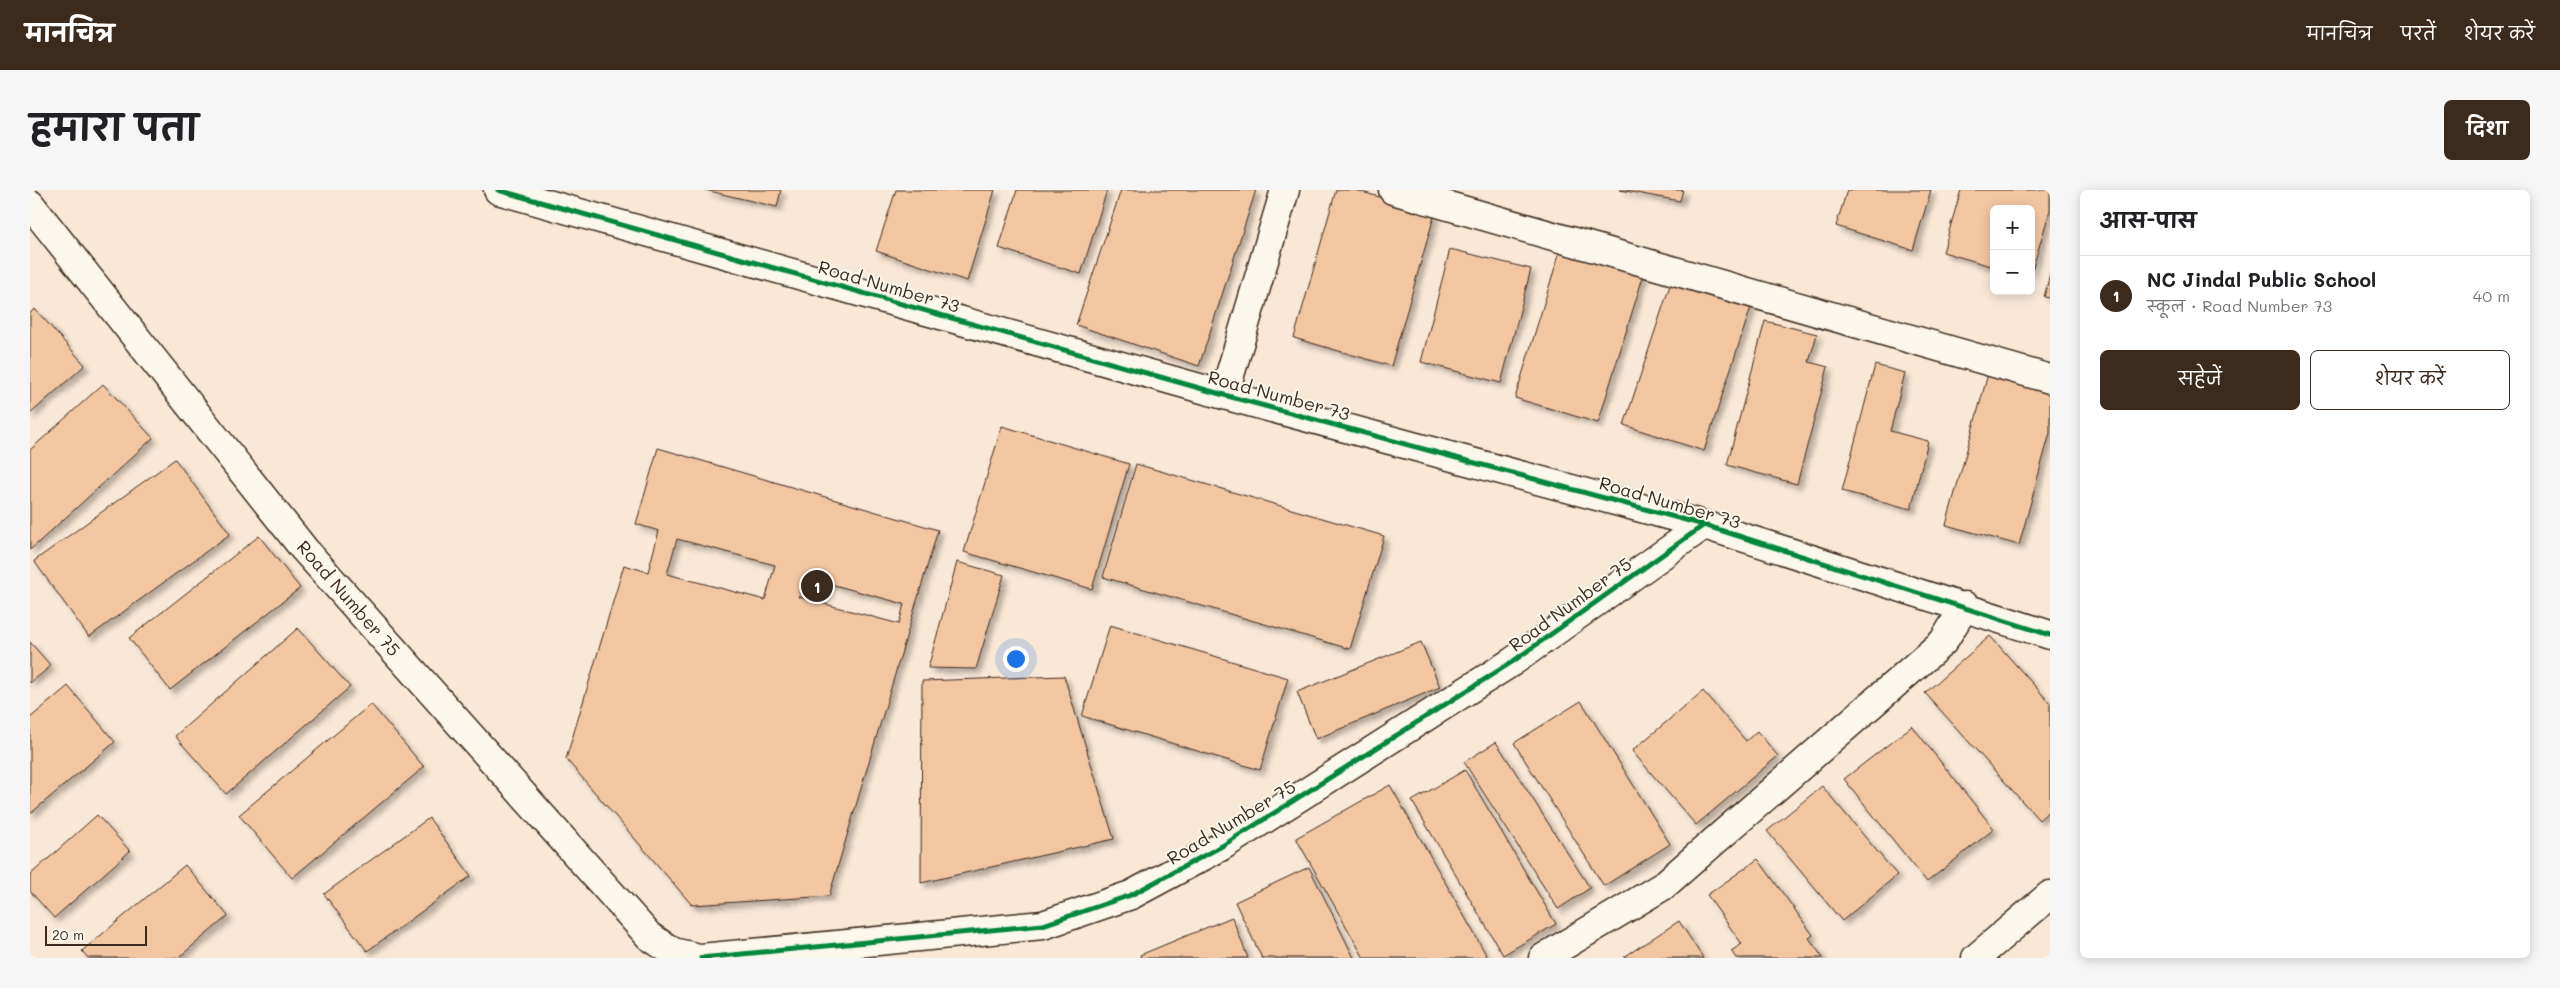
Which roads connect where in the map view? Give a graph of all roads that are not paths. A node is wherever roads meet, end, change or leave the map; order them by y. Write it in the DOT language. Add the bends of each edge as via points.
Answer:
graph roads {
  1 [pos="498,190"];
  2 [pos="1285,190"];
  3 [pos="1393,190"];
  4 [pos="30,204"];
  5 [pos="2050,379"];
  6 [pos="1224,395"];
  7 [pos="1704,525"];
  8 [pos="1965,606"];
  9 [pos="2050,634"];
  10 [pos="2050,895"];
  11 [pos="673,955"];
  12 [pos="700,958"];
  13 [pos="1543,958"];
  14 [pos="1976,958"];
  1 -- 6 [label="street, Road Number 73"];
  2 -- 6 [label="street"];
  3 -- 5 [label="street"];
  4 -- 11 [label="street, Road Number 75" via="304,548 649,936"];
  6 -- 7 [label="street, Road Number 73"];
  7 -- 8 [label="street, Road Number 73"];
  7 -- 12 [label="street, Road Number 75" via="1512,662 1222,846 1132,895 1043,925"];
  8 -- 9 [label="street, Road Number 73"];
  8 -- 13 [label="street" via="1943,642 1663,886"];
  10 -- 14 [label="street"];
  11 -- 12 [label="street, Road Number 75"];
}
